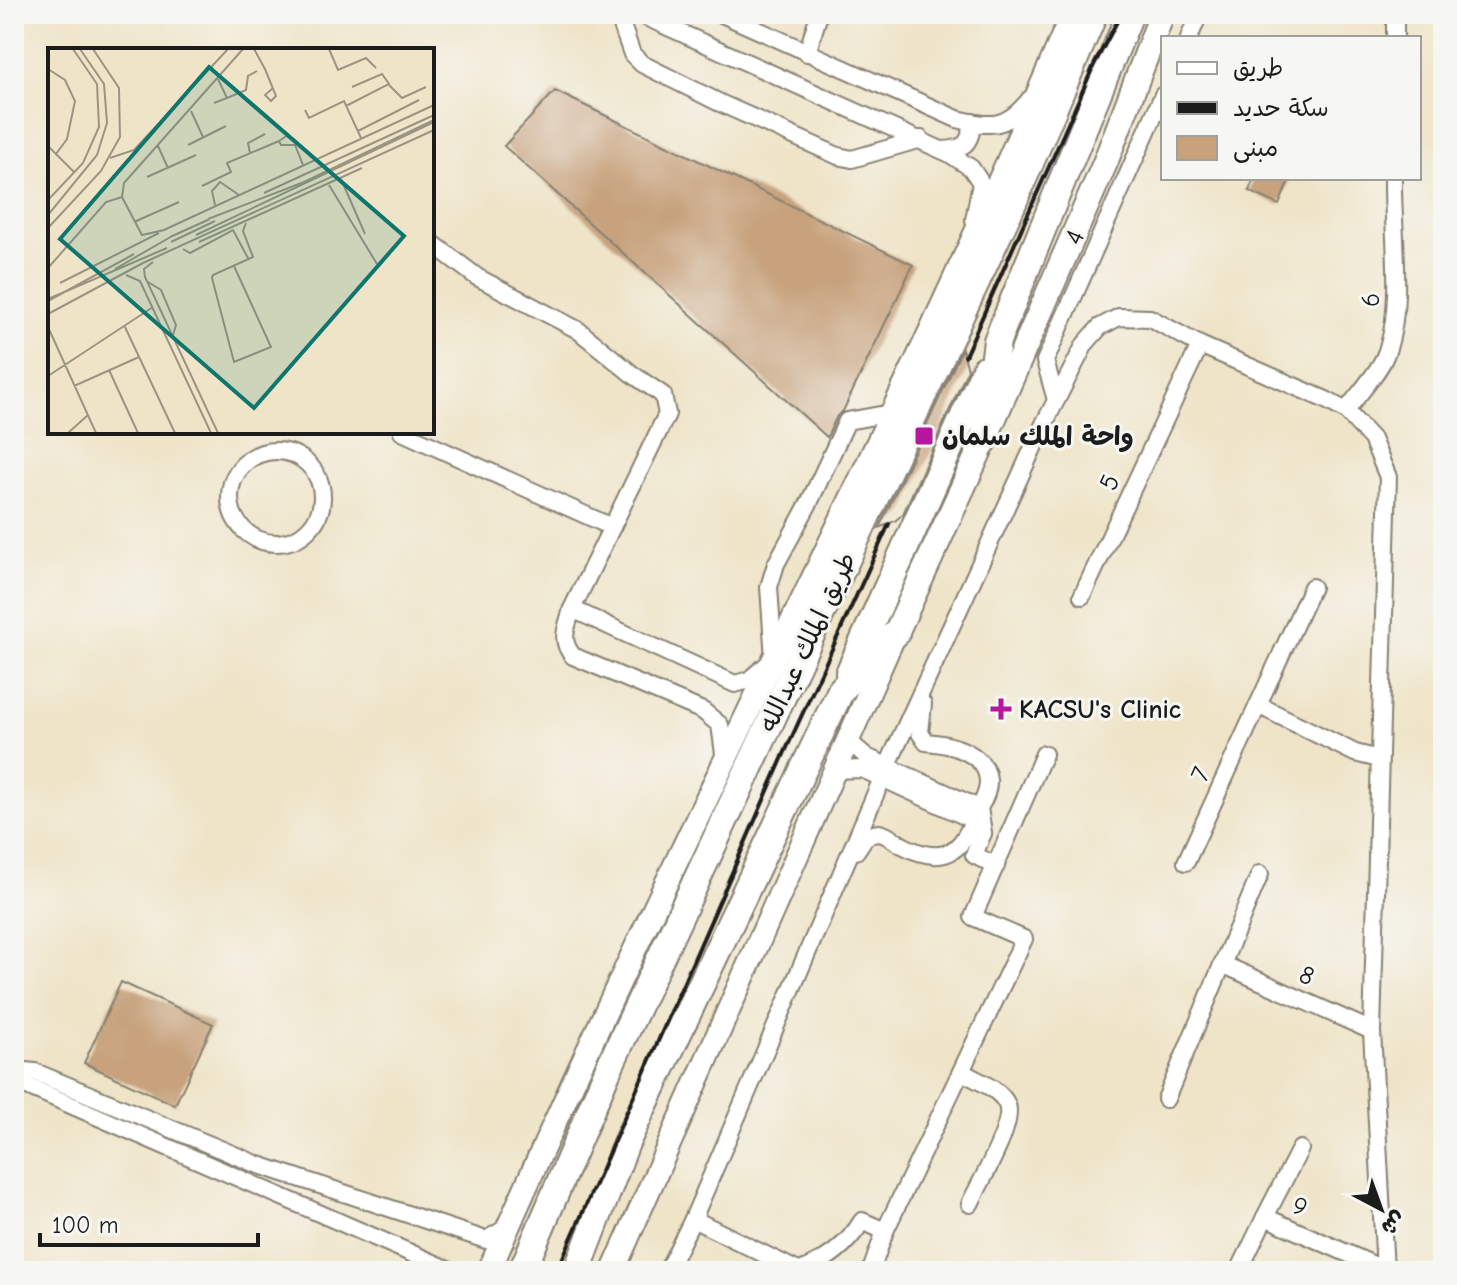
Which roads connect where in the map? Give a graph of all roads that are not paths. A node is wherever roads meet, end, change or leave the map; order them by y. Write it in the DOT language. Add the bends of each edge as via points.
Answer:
graph roads {
  1 [pos="618,14"];
  2 [pos="639,14"];
  3 [pos="722,14"];
  4 [pos="819,14"];
  5 [pos="1072,14"];
  6 [pos="1094,14"];
  7 [pos="1130,14"];
  8 [pos="1162,14"];
  9 [pos="1199,14"];
  10 [pos="1395,14"];
  11 [pos="1190,36"];
  12 [pos="1395,36"];
  13 [pos="807,53"];
  14 [pos="1041,86"];
  15 [pos="1161,100"];
  16 [pos="973,122"];
  17 [pos="921,139"];
  18 [pos="942,150"];
  19 [pos="1393,180"];
  20 [pos="434,245"];
  21 [pos="970,245"];
  22 [pos="997,341"];
  23 [pos="1200,345"];
  24 [pos="1056,400"];
  25 [pos="1346,411"];
  26 [pos="891,413"];
  27 [pos="406,434"];
  28 [pos="984,441"];
  29 [pos="318,516"];
  30 [pos="612,527"];
  31 [pos="1312,587"];
  32 [pos="1082,596"];
  33 [pos="572,609"];
  34 [pos="896,633"];
  35 [pos="774,659"];
  36 [pos="928,679"];
  37 [pos="841,690"];
  38 [pos="1258,705"];
  39 [pos="847,740"];
  40 [pos="1044,754"];
  41 [pos="1379,759"];
  42 [pos="725,763"];
  43 [pos="834,770"];
  44 [pos="885,773"];
  45 [pos="978,821"];
  46 [pos="1186,862"];
  47 [pos="996,866"];
  48 [pos="1260,874"];
  49 [pos="840,876"];
  50 [pos="1222,964"];
  51 [pos="1372,1031"];
  52 [pos="14,1072"];
  53 [pos="962,1072"];
  54 [pos="1166,1099"];
  55 [pos="1300,1149"];
  56 [pos="970,1204"];
  57 [pos="1265,1217"];
  58 [pos="693,1219"];
  59 [pos="508,1227"];
  60 [pos="885,1231"];
  61 [pos="452,1271"];
  62 [pos="489,1271"];
  63 [pos="522,1271"];
  64 [pos="577,1271"];
  65 [pos="613,1271"];
  66 [pos="667,1271"];
  67 [pos="799,1271"];
  68 [pos="871,1271"];
  69 [pos="1239,1271"];
  70 [pos="1385,1271"];
  1 -- 17 [label="street" via="632,54 642,64 838,156 852,159"];
  2 -- 17 [label="street"];
  3 -- 13 [label="street"];
  4 -- 13 [label="street"];
  5 -- 14 [label="main road"];
  6 -- 63 [label="highway, طريق الملك عبدالله" via="1006,219 607,1072"];
  7 -- 22 [label="highway"];
  8 -- 28 [label="main road" via="1105,163"];
  9 -- 11 [label="street"];
  10 -- 12 [label="street"];
  13 -- 16 [label="street"];
  14 -- 16 [label="street" via="1008,121 990,126"];
  14 -- 21 [label="main road"];
  15 -- 24 [label="street, 4" via="1045,361"];
  16 -- 18 [label="street" via="965,144"];
  17 -- 18 [label="street"];
  18 -- 21 [label="street" via="971,168 981,183"];
  19 -- 25 [label="street, 6" via="1393,329 1385,357"];
  20 -- 30 [label="street" via="477,277 578,330 663,395 667,414"];
  21 -- 26 [label="main road"];
  22 -- 28 [label="highway"];
  22 -- 37 [label="highway"];
  23 -- 24 [label="street" via="1150,318 1119,317 1085,344"];
  23 -- 25 [label="street"];
  23 -- 32 [label="street, 5"];
  24 -- 36 [label="street"];
  25 -- 41 [label="street" via="1372,439 1388,477"];
  26 -- 35 [label="main road"];
  26 -- 35 [label="street" via="847,421 776,564 769,587"];
  27 -- 30 [label="street"];
  28 -- 34 [label="main road"];
  29 -- 29 [label="street" via="318,478 299,457 271,451 257,455 235,474 231,511 256,539 289,541"];
  30 -- 33 [label="street"];
  31 -- 38 [label="street, 7"];
  33 -- 35 [label="street" via="735,684 749,680"];
  33 -- 42 [label="street" via="563,637 573,656 703,711 720,725"];
  34 -- 37 [label="highway, طريق الملك عبدالله"];
  34 -- 39 [label="main road"];
  35 -- 42 [label="main road"];
  36 -- 44 [label="street"];
  36 -- 45 [label="street" via="920,733 926,742 945,743 979,760 990,782"];
  37 -- 64 [label="highway, طريق الملك عبدالله" via="626,1143"];
  38 -- 41 [label="street" via="1355,753"];
  38 -- 46 [label="street, 7"];
  39 -- 43 [label="main road"];
  39 -- 44 [label="street"];
  40 -- 47 [label="street"];
  41 -- 51 [label="street"];
  42 -- 59 [label="main road"];
  43 -- 44 [label="street"];
  43 -- 65 [label="main road"];
  44 -- 45 [label="street"];
  44 -- 49 [label="street"];
  45 -- 47 [label="street" via="974,855"];
  45 -- 49 [label="street" via="959,846 939,856 921,855 882,833 866,836"];
  47 -- 53 [label="street" via="973,917 1024,939"];
  48 -- 50 [label="street"];
  49 -- 58 [label="street"];
  50 -- 51 [label="street, 8"];
  50 -- 54 [label="street"];
  51 -- 70 [label="street"];
  52 -- 59 [label="street" via="35,1072 256,1164 486,1240"];
  52 -- 61 [label="street" via="27,1086"];
  53 -- 56 [label="street" via="998,1093 1008,1106 1008,1123"];
  53 -- 60 [label="street"];
  55 -- 57 [label="street, 9"];
  57 -- 69 [label="street"];
  57 -- 70 [label="street, 9"];
  58 -- 66 [label="street"];
  58 -- 67 [label="street"];
  59 -- 62 [label="main road"];
  60 -- 67 [label="street" via="862,1221 823,1262"];
  60 -- 68 [label="street"];
}
